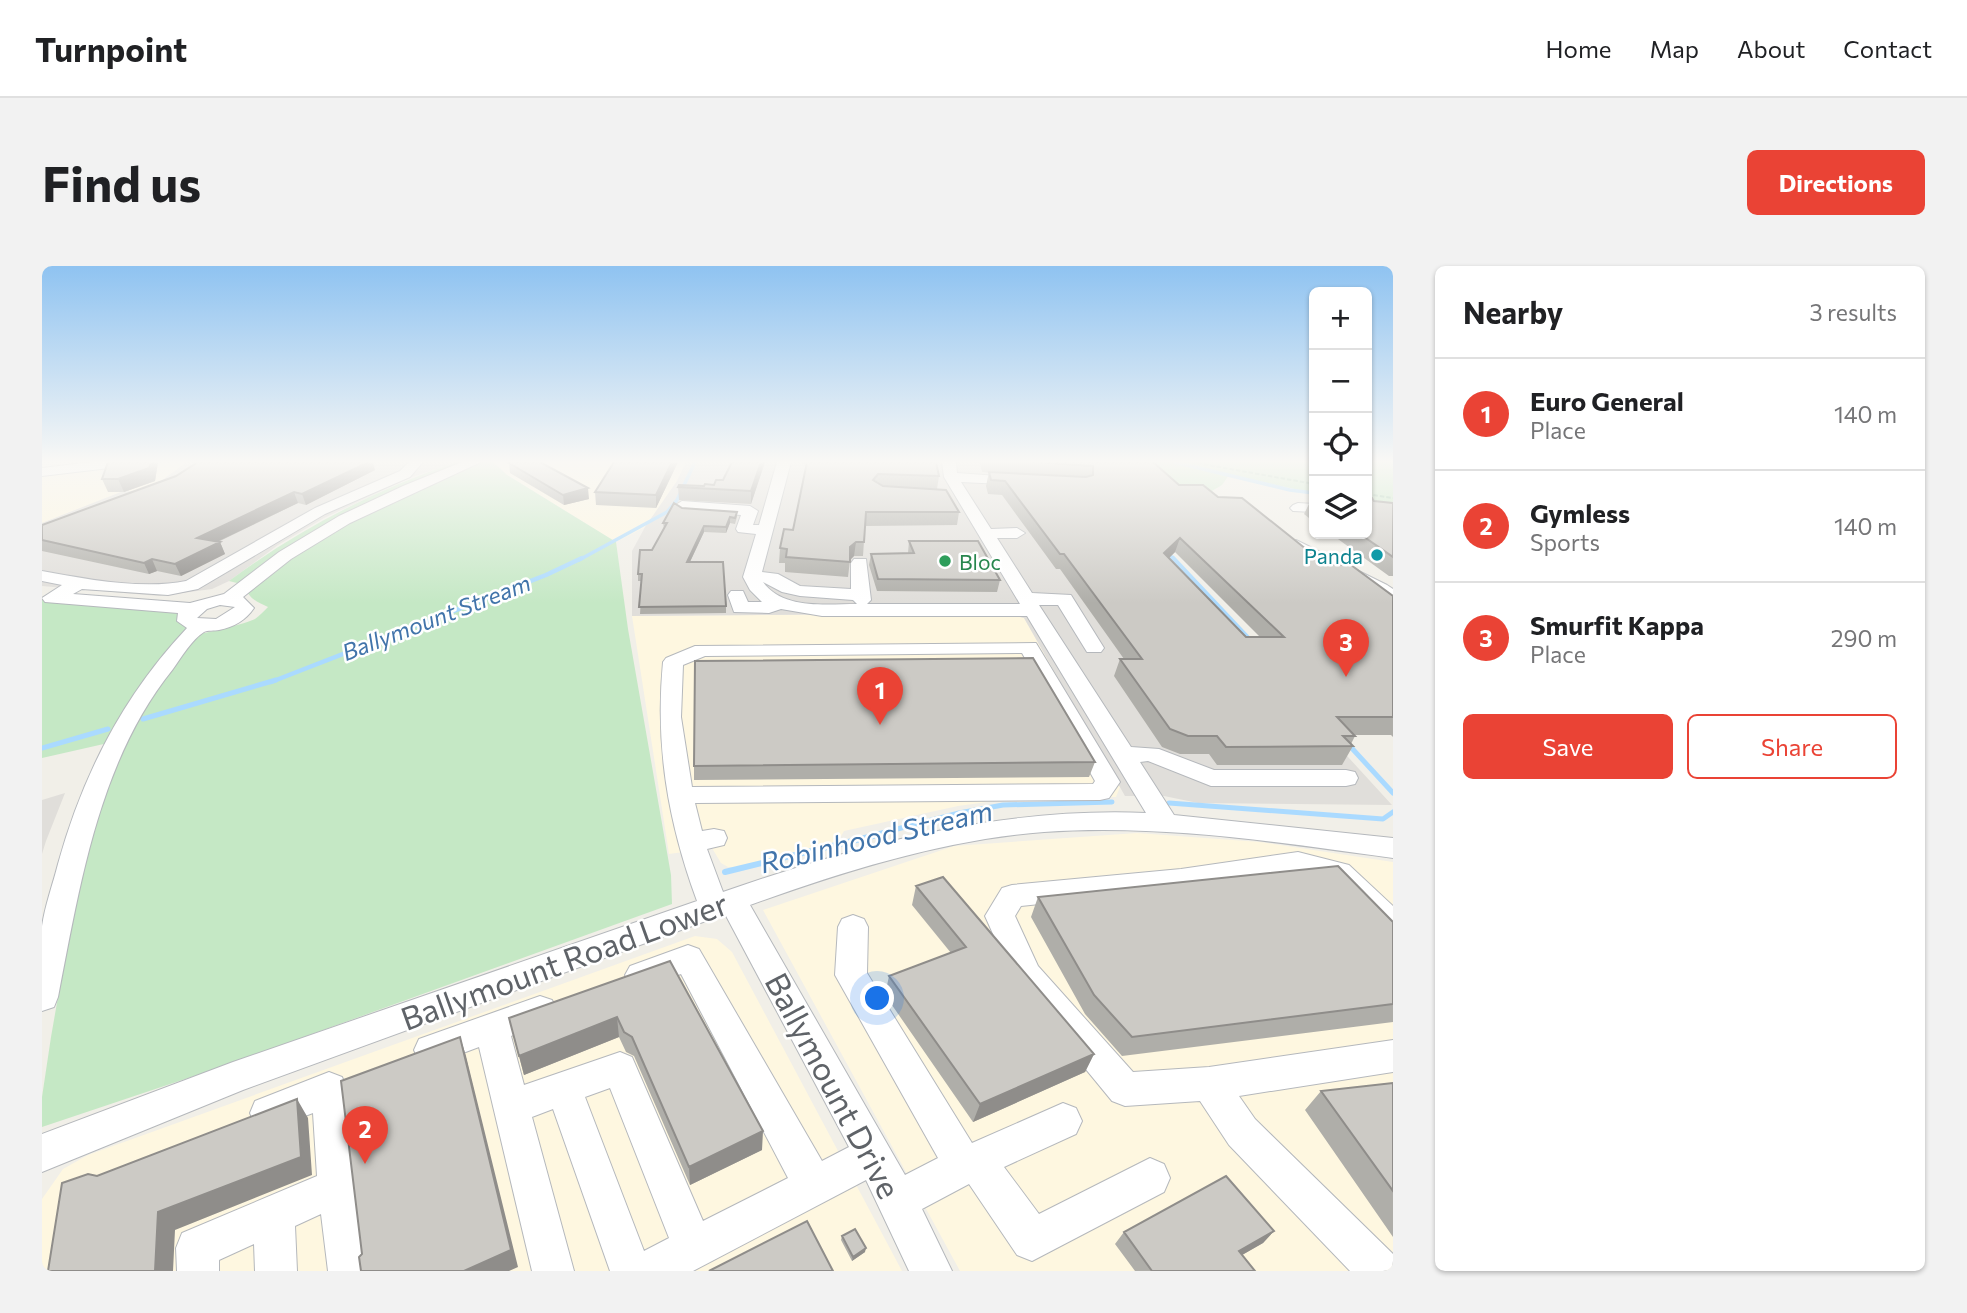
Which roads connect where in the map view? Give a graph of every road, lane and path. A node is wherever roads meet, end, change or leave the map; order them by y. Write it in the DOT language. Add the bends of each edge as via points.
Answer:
graph roads {
  1 [pos="325,509"];
  2 [pos="363,509"];
  3 [pos="721,509"];
  4 [pos="771,509"];
  5 [pos="975,509"];
  6 [pos="765,530"];
  7 [pos="1017,533"];
  8 [pos="985,534"];
  9 [pos="1285,536"];
  10 [pos="860,563"];
  11 [pos="42,576"];
  12 [pos="752,576"];
  13 [pos="1000,577"];
  14 [pos="79,583"];
  15 [pos="737,595"];
  16 [pos="47,597"];
  17 [pos="1393,597"];
  18 [pos="927,599"];
  19 [pos="862,602"];
  20 [pos="781,603"];
  21 [pos="1029,605"];
  22 [pos="197,617"];
  23 [pos="1094,648"];
  24 [pos="1123,754"];
  25 [pos="1346,778"];
  26 [pos="682,795"];
  27 [pos="1165,822"];
  28 [pos="1393,848"];
  29 [pos="724,904"];
  30 [pos="1393,924"];
  31 [pos="853,927"];
  32 [pos="610,986"];
  33 [pos="42,997"];
  34 [pos="570,1000"];
  35 [pos="492,1028"];
  36 [pos="1393,1056"];
  37 [pos="403,1061"];
  38 [pos="1209,1084"];
  39 [pos="564,1088"];
  40 [pos="510,1107"];
  41 [pos="1063,1121"];
  42 [pos="241,1123"];
  43 [pos="42,1153"];
  44 [pos="874,1155"];
  45 [pos="970,1163"];
  46 [pos="1150,1178"];
  47 [pos="338,1186"];
  48 [pos="814,1186"];
  49 [pos="897,1201"];
  50 [pos="274,1214"];
  51 [pos="694,1248"];
  52 [pos="198,1271"];
  53 [pos="276,1271"];
  54 [pos="349,1271"];
  55 [pos="552,1271"];
  56 [pos="631,1271"];
  57 [pos="649,1271"];
  58 [pos="931,1271"];
  59 [pos="1380,1271"];
  1 -- 14 [label="street" via="192,585 168,590"];
  2 -- 22 [label="street" via="261,571 229,599 209,602"];
  3 -- 6 [label="street" via="750,511 742,534"];
  4 -- 6 [label="street"];
  5 -- 8 [label="street"];
  6 -- 12 [label="street"];
  7 -- 8 [label="street"];
  8 -- 13 [label="street"];
  9 -- 17 [label="street" via="1316,561 1373,582"];
  10 -- 19 [label="street"];
  11 -- 14 [label="street"];
  12 -- 19 [label="street"];
  12 -- 20 [label="street" via="761,592"];
  13 -- 18 [label="street" via="1005,596"];
  13 -- 21 [label="street"];
  14 -- 16 [label="street"];
  15 -- 20 [label="street" via="741,608"];
  16 -- 22 [label="street"];
  18 -- 19 [label="street"];
  18 -- 21 [label="street"];
  19 -- 20 [label="street" via="806,609"];
  21 -- 23 [label="street" via="1064,599"];
  21 -- 24 [label="street"];
  22 -- 33 [label="street" via="131,714 109,760 75,850"];
  24 -- 25 [label="street" via="1151,754 1211,778"];
  24 -- 27 [label="street"];
  26 -- 26 [label="street, Ballymount Drive" via="670,715 673,662 702,650 1029,648 1108,782 1100,792"];
  26 -- 29 [label="street, Ballymount Drive"];
  27 -- 28 [label="street, Ballymount Road Lower"];
  27 -- 29 [label="street, Ballymount Road Lower" via="994,828 800,876"];
  29 -- 43 [label="street, Ballymount Road Lower" via="231,1079"];
  29 -- 44 [label="street, Ballymount Drive"];
  30 -- 38 [label="street" via="1339,872 1298,862 1012,896 1000,916 1026,974 1125,1088"];
  31 -- 45 [label="street" via="851,975"];
  32 -- 48 [label="street" via="688,958"];
  34 -- 35 [label="street"];
  35 -- 37 [label="street"];
  35 -- 40 [label="street"];
  36 -- 38 [label="street"];
  38 -- 59 [label="street" via="1242,1132"];
  39 -- 40 [label="street"];
  39 -- 51 [label="street" via="620,1068"];
  39 -- 56 [label="street"];
  40 -- 55 [label="street"];
  41 -- 45 [label="street"];
  42 -- 47 [label="street" via="342,1084"];
  44 -- 48 [label="street"];
  44 -- 49 [label="street, Ballymount Drive"];
  45 -- 46 [label="street" via="1032,1240"];
  45 -- 49 [label="street"];
  47 -- 50 [label="street"];
  47 -- 54 [label="street"];
  48 -- 51 [label="street"];
  49 -- 58 [label="street, Ballymount Drive"];
  50 -- 52 [label="street" via="197,1248"];
  50 -- 53 [label="street"];
  51 -- 57 [label="street"];
}
